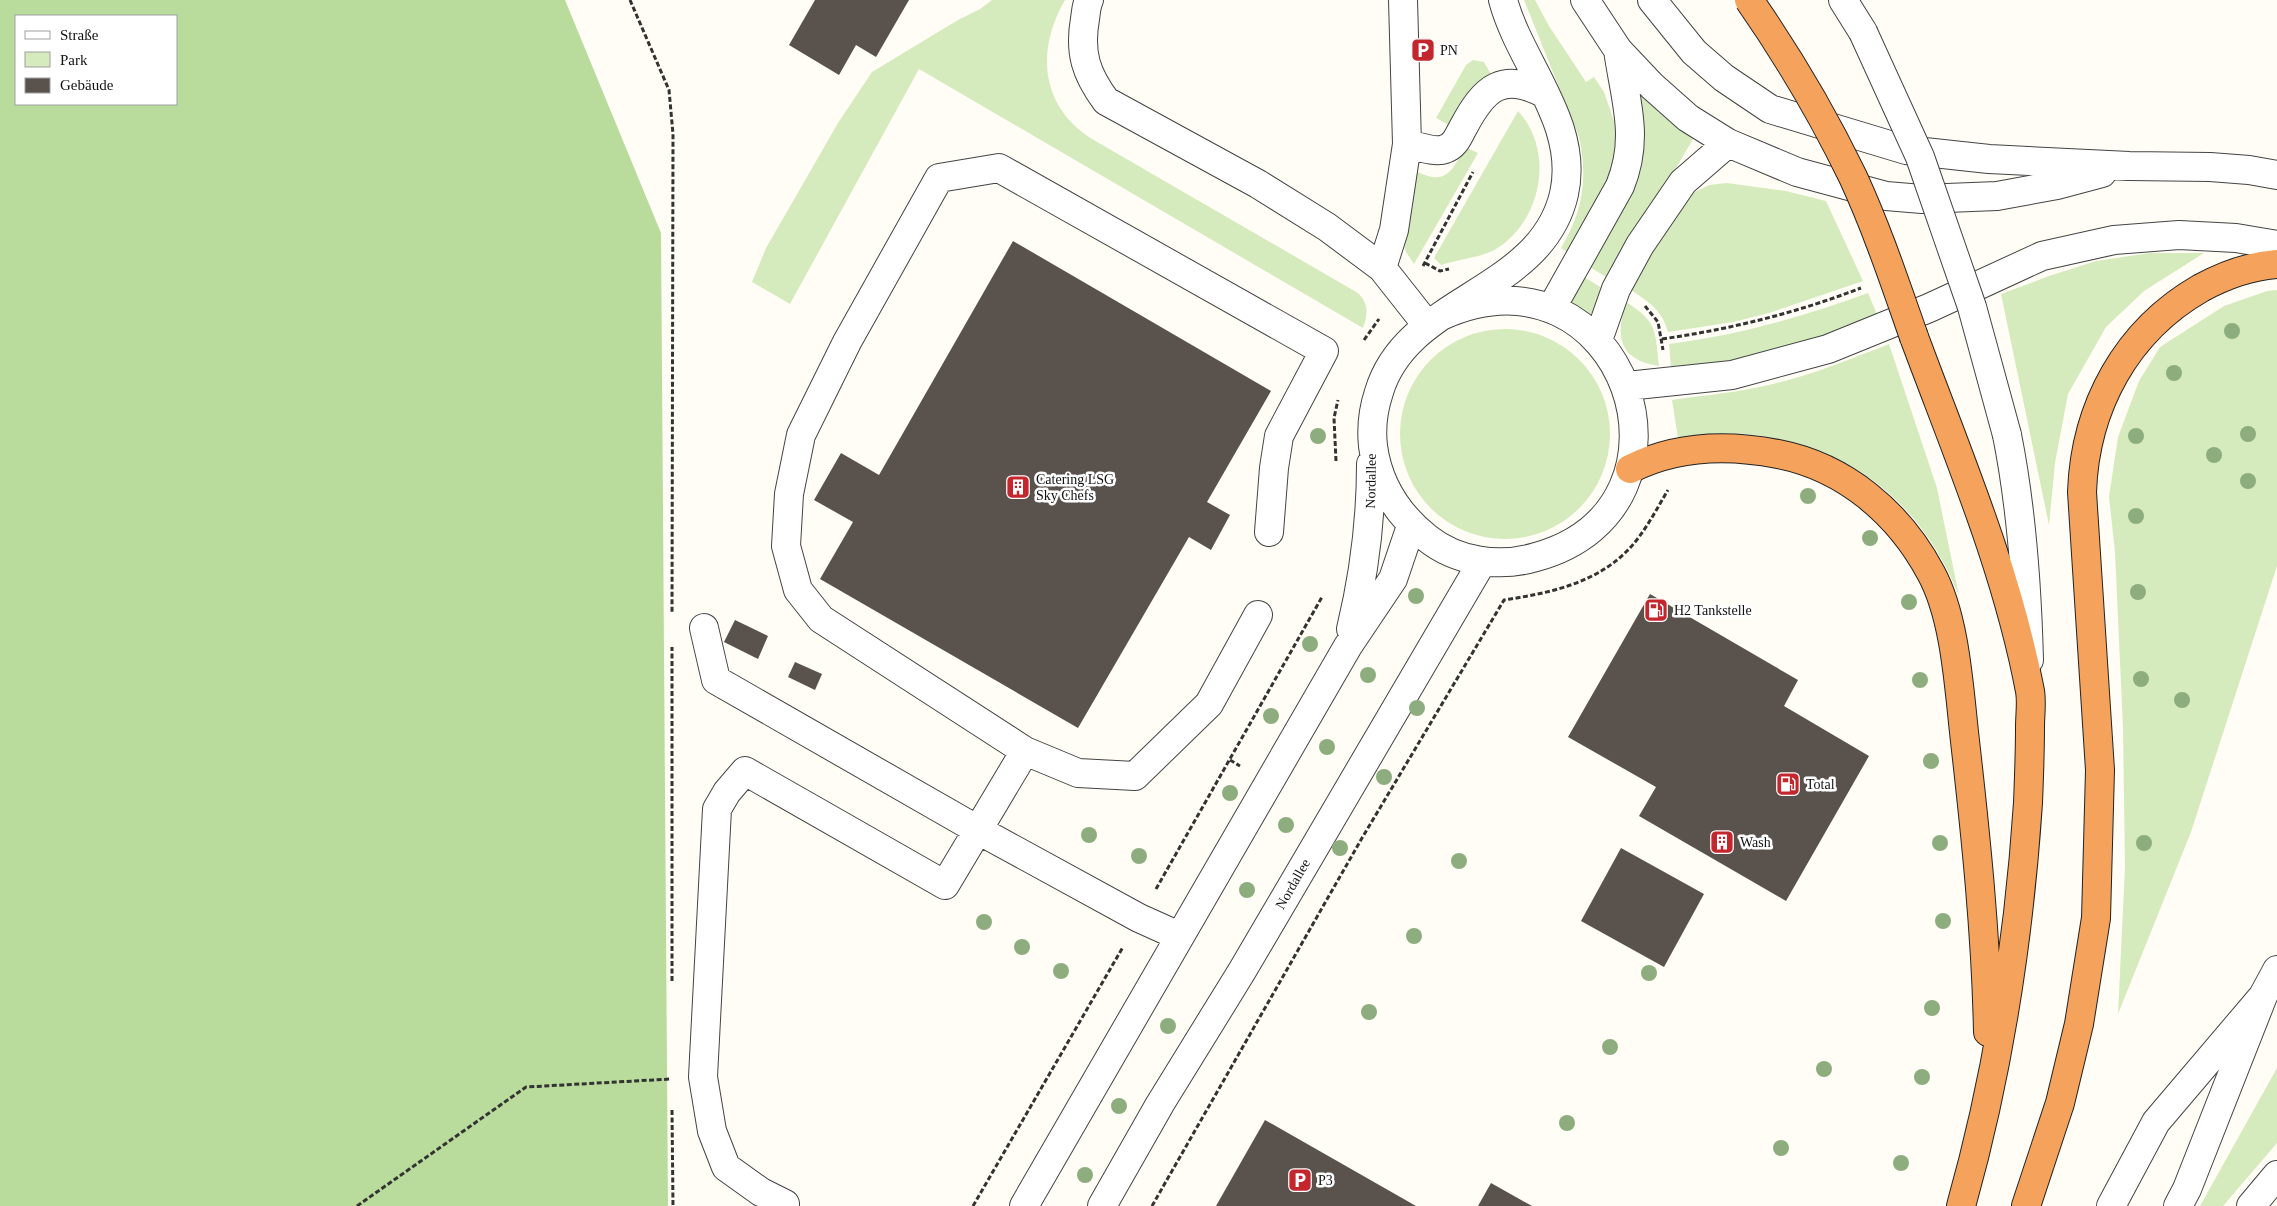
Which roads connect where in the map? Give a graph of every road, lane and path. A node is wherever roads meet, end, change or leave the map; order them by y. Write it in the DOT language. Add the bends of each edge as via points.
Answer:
graph roads {
  1 [pos="630,0"];
  2 [pos="1089,0"];
  3 [pos="1403,0"];
  4 [pos="1503,0"];
  5 [pos="1585,0"];
  6 [pos="1652,0"];
  7 [pos="1749,0"];
  8 [pos="1843,0"];
  9 [pos="1618,50"];
  10 [pos="1545,94"];
  11 [pos="1728,143"];
  12 [pos="1407,144"];
  13 [pos="2129,166"];
  14 [pos="1476,167"];
  15 [pos="2277,175"];
  16 [pos="2277,245"];
  17 [pos="1424,263"];
  18 [pos="2277,264"];
  19 [pos="1382,268"];
  20 [pos="1616,288"];
  21 [pos="1551,309"];
  22 [pos="1434,320"];
  23 [pos="1598,340"];
  24 [pos="1666,383"];
  25 [pos="1626,386"];
  26 [pos="1340,391"];
  27 [pos="1372,434"];
  28 [pos="1674,452"];
  29 [pos="1336,466"];
  30 [pos="1630,468"];
  31 [pos="1412,526"];
  32 [pos="1269,532"];
  33 [pos="1482,562"];
  34 [pos="1325,593"];
  35 [pos="1258,615"];
  36 [pos="672,620"];
  37 [pos="704,628"];
  38 [pos="672,640"];
  39 [pos="1348,646"];
  40 [pos="2031,694"];
  41 [pos="1025,751"];
  42 [pos="978,830"];
  43 [pos="1139,918"];
  44 [pos="1179,936"];
  45 [pos="2277,970"];
  46 [pos="672,989"];
  47 [pos="2263,996"];
  48 [pos="1989,1086"];
  49 [pos="672,1088"];
  50 [pos="672,1108"];
  51 [pos="2277,1175"];
  52 [pos="785,1204"];
  53 [pos="357,1206"];
  54 [pos="673,1206"];
  55 [pos="973,1206"];
  56 [pos="1024,1206"];
  57 [pos="1102,1206"];
  58 [pos="1152,1206"];
  59 [pos="1961,1206"];
  60 [pos="2026,1206"];
  61 [pos="2111,1206"];
  62 [pos="2178,1206"];
  63 [pos="2251,1206"];
  1 -- 36 [label="path" via="669,90 673,134"];
  2 -- 19 [label="street" via="1083,31 1083,54 1092,82 1106,101 1258,184 1327,227"];
  3 -- 12 [label="street"];
  4 -- 10 [label="street"];
  5 -- 9 [label="street"];
  6 -- 13 [label="street" via="1694,52 1724,78 1770,109 1906,150 1989,160"];
  7 -- 40 [label="highway, bridge" via="1822,116 1883,249 1996,565"];
  8 -- 40 [label="street, bridge" via="1863,32 1920,157 1972,307 2007,435 2026,574"];
  9 -- 11 [label="street" via="1688,118"];
  9 -- 21 [label="street" via="1631,133 1627,168"];
  10 -- 12 [label="street" via="1526,86 1506,83 1489,90 1477,104 1454,145 1442,150"];
  10 -- 22 [label="street" via="1561,134 1568,165 1564,195 1554,220 1540,243 1518,264"];
  11 -- 13 [label="street" via="1834,183 1886,196 1922,199 1997,196 2057,185"];
  11 -- 20 [label="street" via="1683,182 1640,245"];
  12 -- 19 [label="street" via="1394,230"];
  13 -- 15 [label="street" via="2210,167"];
  14 -- 17 [label="path"];
  16 -- 24 [label="street" via="2236,238 2178,235 2114,240 2042,256 1828,350 1732,375"];
  18 -- 60 [label="highway" via="2251,268 2212,282 2160,317 2123,359 2105,390 2092,423 2082,492 2100,770 2096,918 2079,1024 2060,1103"];
  19 -- 22 [label="street"];
  20 -- 23 [label="street"];
  20 -- 24 [label="path" via="1645,306 1658,322"];
  21 -- 22 [label="street" via="1530,302 1484,301 1462,306"];
  21 -- 23 [label="street" via="1577,322"];
  22 -- 27 [label="street" via="1396,355 1382,380 1374,406"];
  23 -- 25 [label="street" via="1615,362"];
  24 -- 25 [label="street"];
  25 -- 30 [label="street" via="1635,427"];
  26 -- 29 [label="path" via="1334,418"];
  27 -- 31 [label="street" via="1375,460 1383,484 1395,506"];
  27 -- 39 [label="street, Nordallee" via="1371,508 1362,584"];
  28 -- 30 [label="highway"];
  28 -- 48 [label="highway" via="1711,447 1755,449 1801,460 1834,474 1856,486 1900,524 1932,575 1952,640 1974,810 1987,984"];
  28 -- 58 [label="path" via="1676,478 1628,550 1593,577 1544,594 1504,600 1362,838"];
  30 -- 33 [label="street" via="1620,492 1589,532 1556,552 1520,562"];
  31 -- 33 [label="street" via="1456,554"];
  31 -- 39 [label="street, Nordallee" via="1393,578"];
  32 -- 41 [label="street" via="1279,436 1324,351 999,168 939,178 847,342 801,435 789,494 786,546 798,590 821,619"];
  33 -- 57 [label="street, Nordallee"];
  34 -- 43 [label="path"];
  35 -- 41 [label="street" via="1209,704 1135,776 1078,773"];
  37 -- 42 [label="street" via="716,680"];
  38 -- 46 [label="path"];
  39 -- 44 [label="street, Nordallee"];
  40 -- 48 [label="highway" via="2028,792 2017,930"];
  41 -- 42 [label="street"];
  42 -- 43 [label="street"];
  42 -- 52 [label="street" via="945,886 745,771 717,809 703,1077 712,1130 726,1168"];
  43 -- 44 [label="street"];
  43 -- 55 [label="path"];
  44 -- 56 [label="street, Nordallee"];
  45 -- 47 [label="street"];
  47 -- 61 [label="street" via="2156,1122"];
  47 -- 62 [label="street"];
  48 -- 59 [label="highway"];
  49 -- 53 [label="path" via="672,1078 526,1087"];
  50 -- 54 [label="path"];
  51 -- 63 [label="street"];
}
